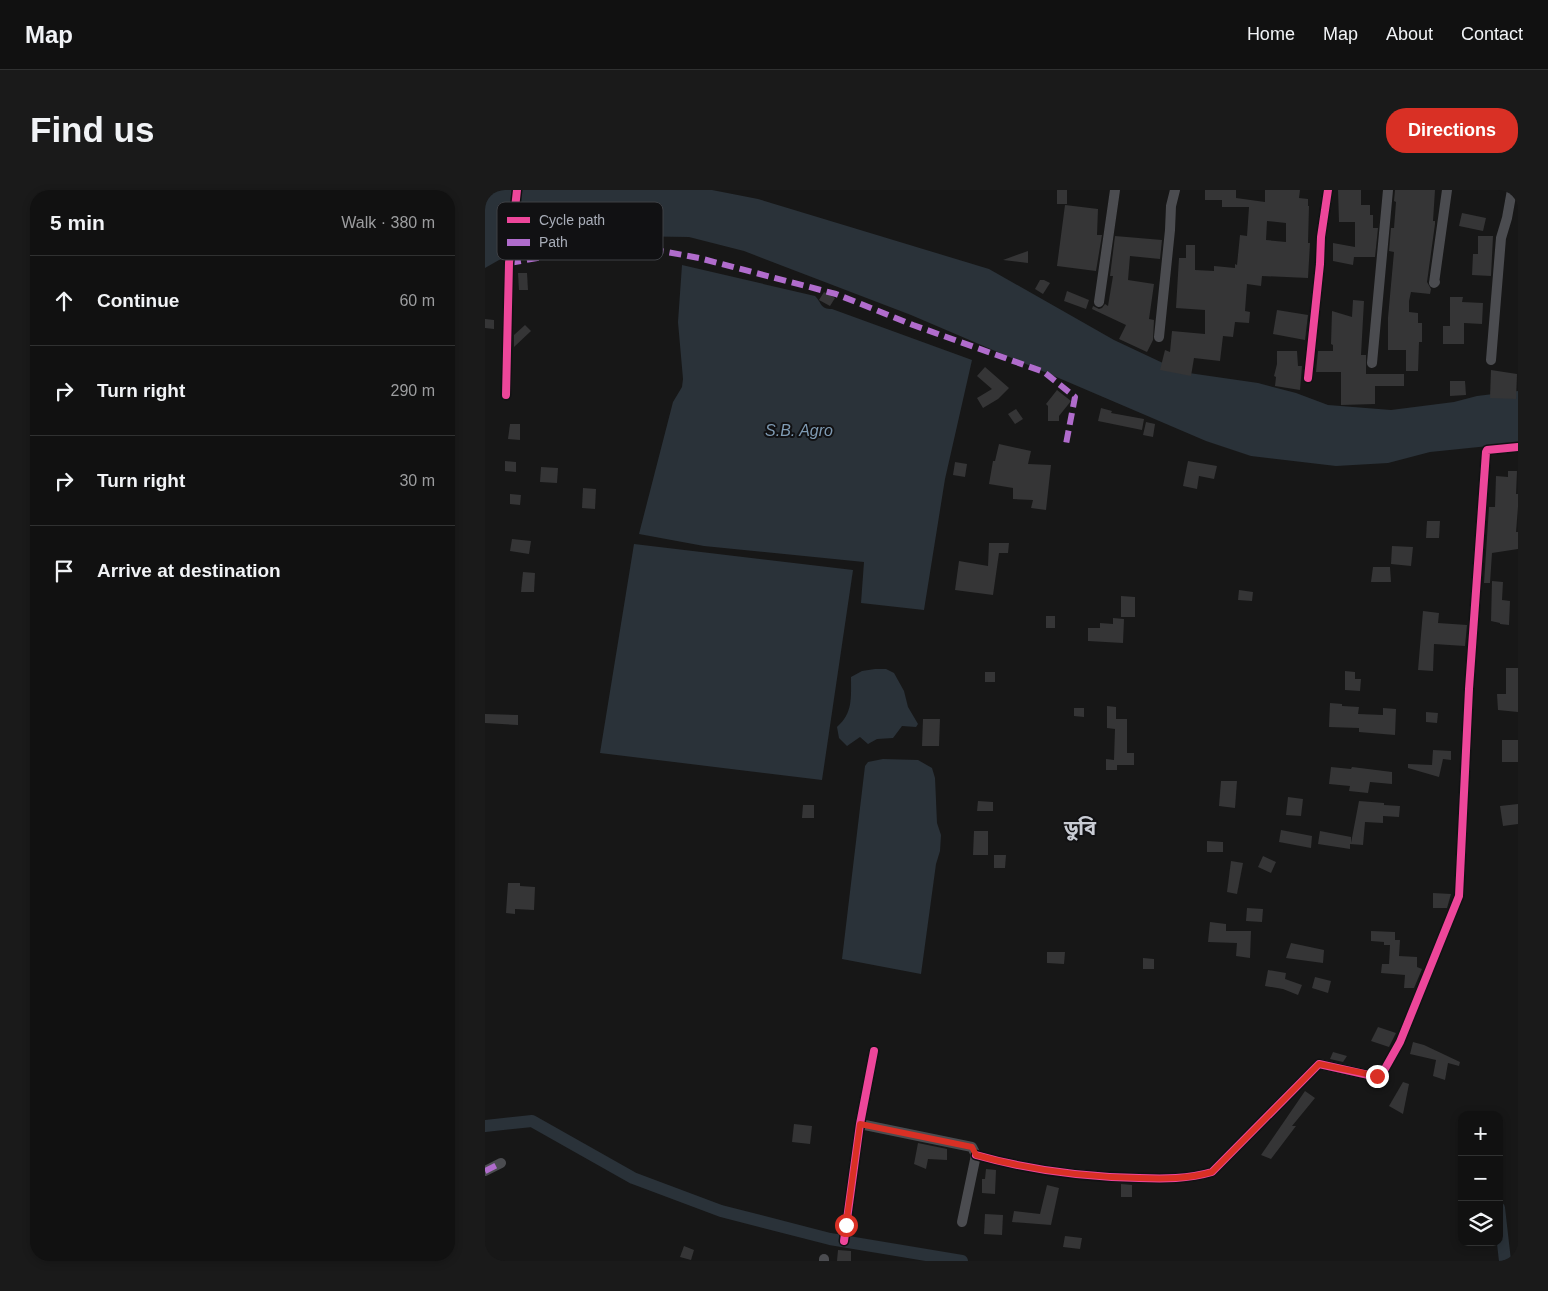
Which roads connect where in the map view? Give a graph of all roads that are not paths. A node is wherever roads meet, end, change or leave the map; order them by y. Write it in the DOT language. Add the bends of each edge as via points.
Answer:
graph roads {
  1 [pos="1115,190"];
  2 [pos="1175,190"];
  3 [pos="1328,190"];
  4 [pos="1387,190"];
  5 [pos="1447,190"];
  6 [pos="1512,190"];
  7 [pos="509,260"];
  8 [pos="1435,282"];
  9 [pos="1099,302"];
  10 [pos="1159,337"];
  11 [pos="1491,360"];
  12 [pos="1372,363"];
  13 [pos="1308,378"];
  14 [pos="506,396"];
  15 [pos="1518,447"];
  16 [pos="874,1051"];
  17 [pos="860,1124"];
  18 [pos="976,1155"];
  19 [pos="501,1163"];
  20 [pos="485,1171"];
  21 [pos="962,1222"];
  22 [pos="844,1241"];
  1 -- 9 [label="street"];
  2 -- 10 [label="street"];
  3 -- 13 [label="street"];
  4 -- 12 [label="street"];
  5 -- 8 [label="street"];
  6 -- 11 [label="street" via="1501,238"];
  7 -- 14 [label="street"];
  15 -- 18 [label="street" via="1486,452 1469,690 1459,896 1400,1042 1382,1074 1373,1076 1319,1064 1212,1172 1196,1177 1096,1177 999,1162"];
  16 -- 17 [label="street"];
  17 -- 18 [label="street" via="972,1147"];
  17 -- 22 [label="street"];
  18 -- 21 [label="street"];
  19 -- 20 [label="street"];
}
